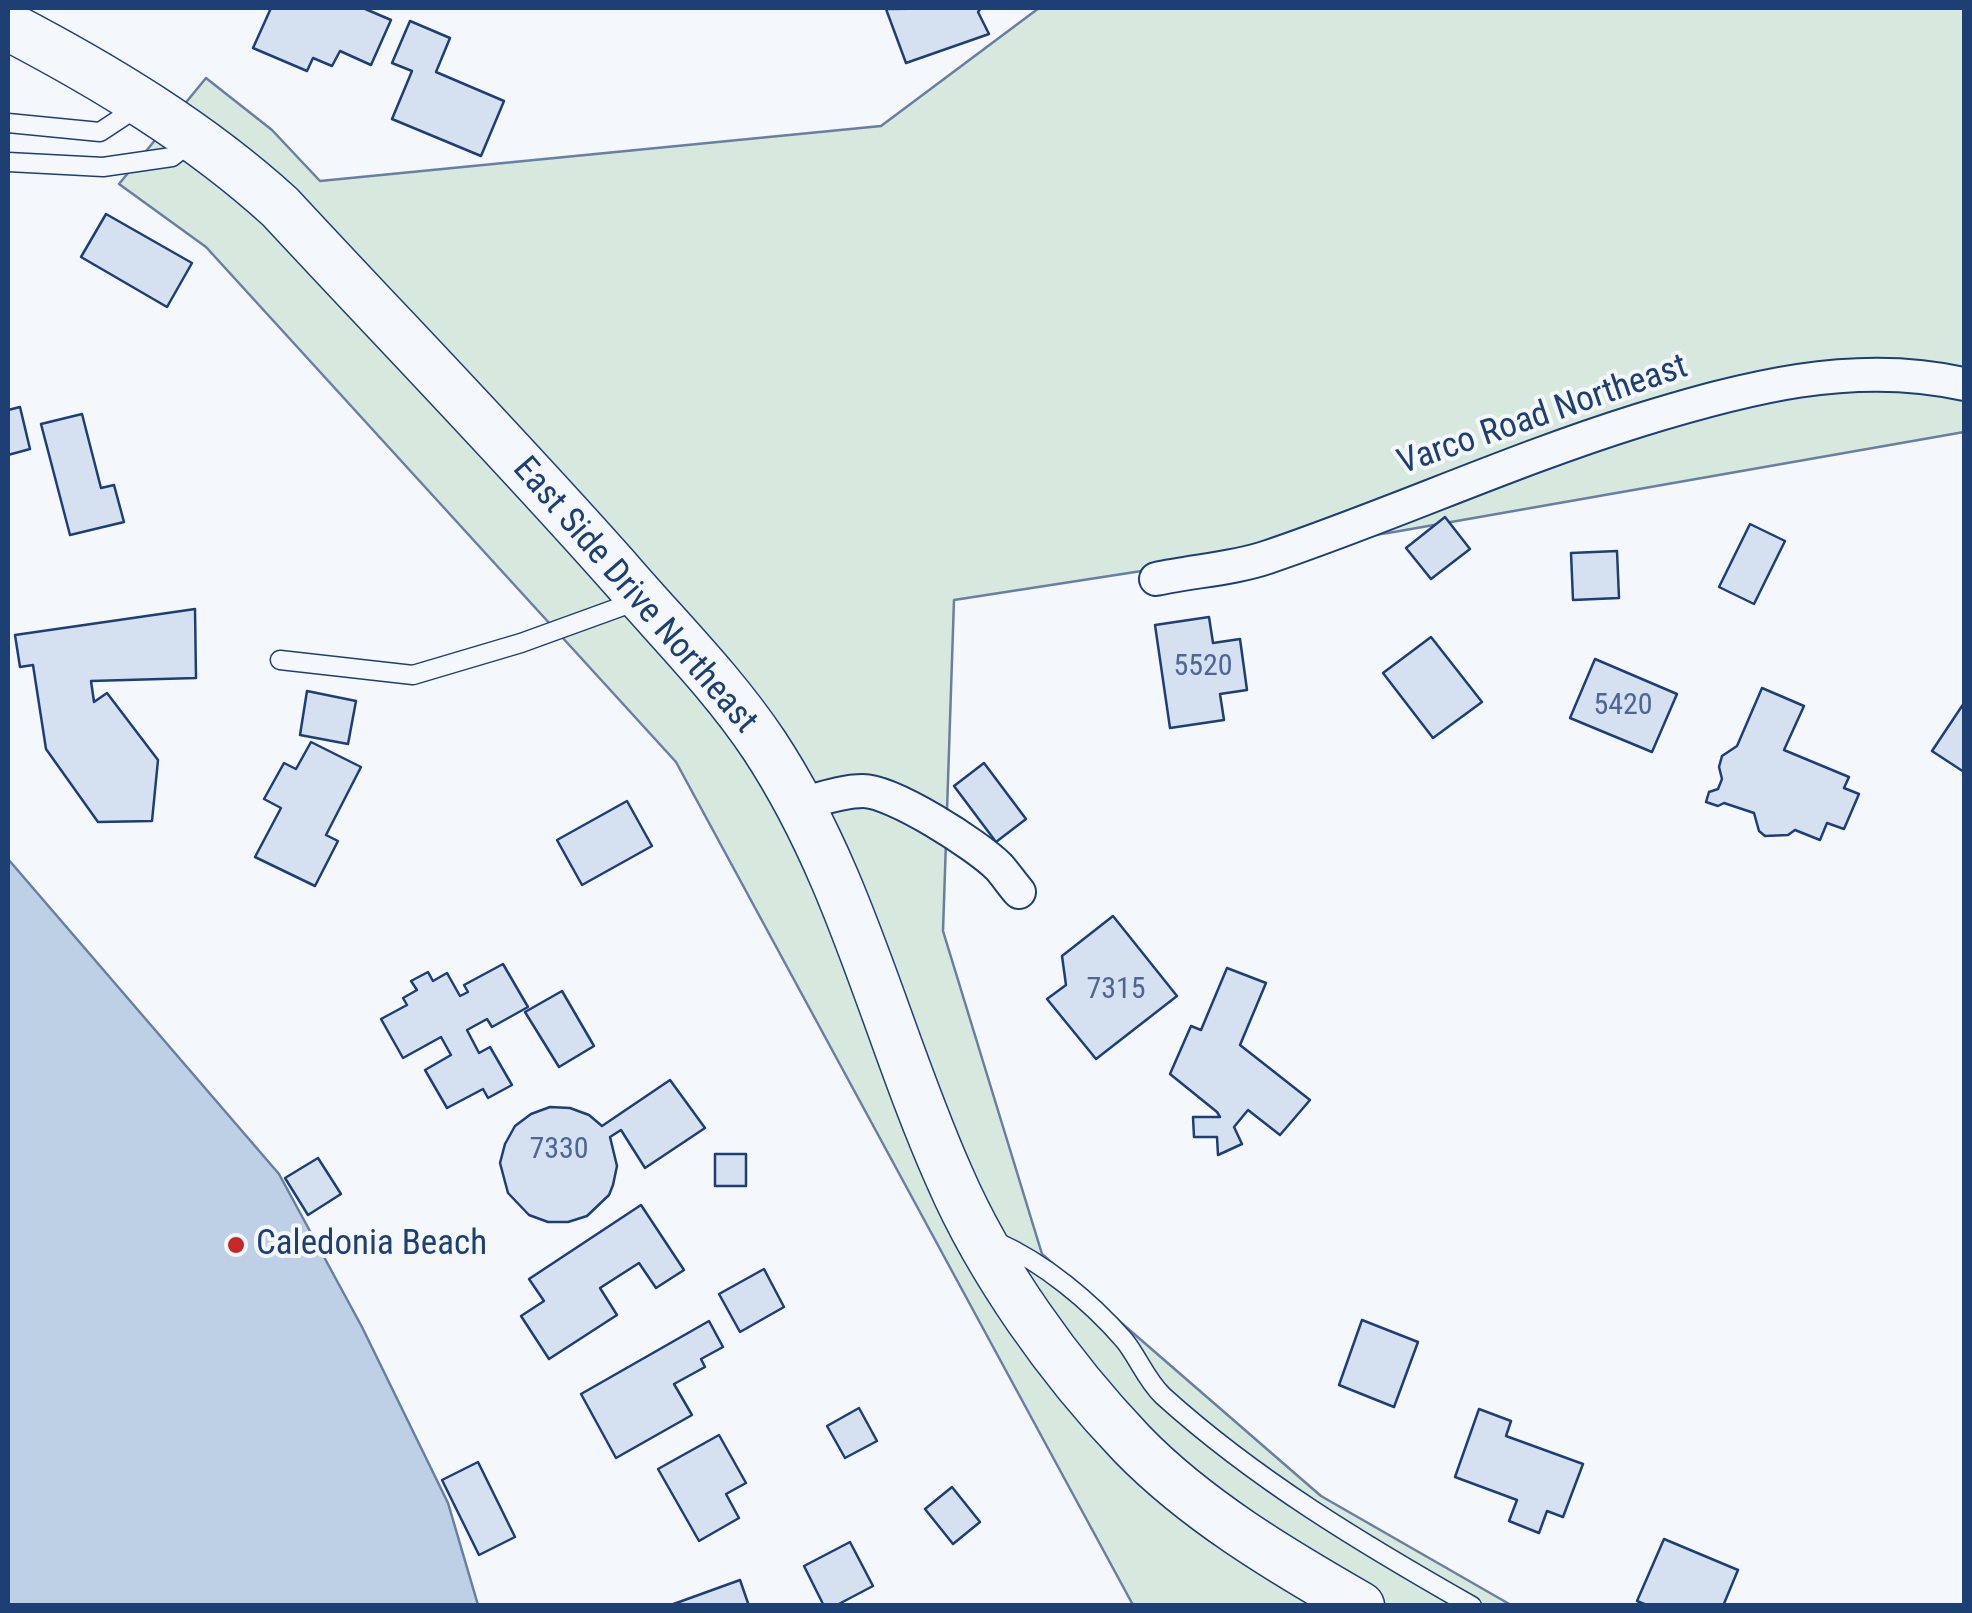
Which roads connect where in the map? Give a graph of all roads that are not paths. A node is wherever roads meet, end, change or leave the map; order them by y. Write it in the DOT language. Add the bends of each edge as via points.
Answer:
graph roads {
  1 [pos="8,26"];
  2 [pos="141,104"];
  3 [pos="8,123"];
  4 [pos="195,139"];
  5 [pos="8,162"];
  6 [pos="1964,384"];
  7 [pos="1156,579"];
  8 [pos="642,600"];
  9 [pos="280,660"];
  10 [pos="801,804"];
  11 [pos="1019,892"];
  12 [pos="983,1240"];
  13 [pos="1360,1606"];
  14 [pos="1472,1606"];
  1 -- 2 [label="main road, East Side Drive Northeast"];
  2 -- 3 [label="lane" via="100,132"];
  2 -- 4 [label="main road, East Side Drive Northeast"];
  4 -- 5 [label="lane" via="172,157 103,167"];
  4 -- 8 [label="main road, East Side Drive Northeast" via="280,208"];
  6 -- 7 [label="street, Varco Road Northeast" via="1840,374 1743,391 1598,432 1263,559"];
  8 -- 9 [label="lane" via="413,675"];
  8 -- 10 [label="main road, East Side Drive Northeast" via="730,698"];
  10 -- 11 [label="street" via="875,793 926,814 997,864"];
  10 -- 12 [label="main road, East Side Drive Northeast" via="867,955 950,1179"];
  12 -- 13 [label="main road, East Side Drive Northeast" via="1074,1378 1134,1446 1202,1504"];
  12 -- 14 [label="lane" via="999,1242 1075,1292 1125,1341 1158,1392 1233,1456 1369,1548"];
}
